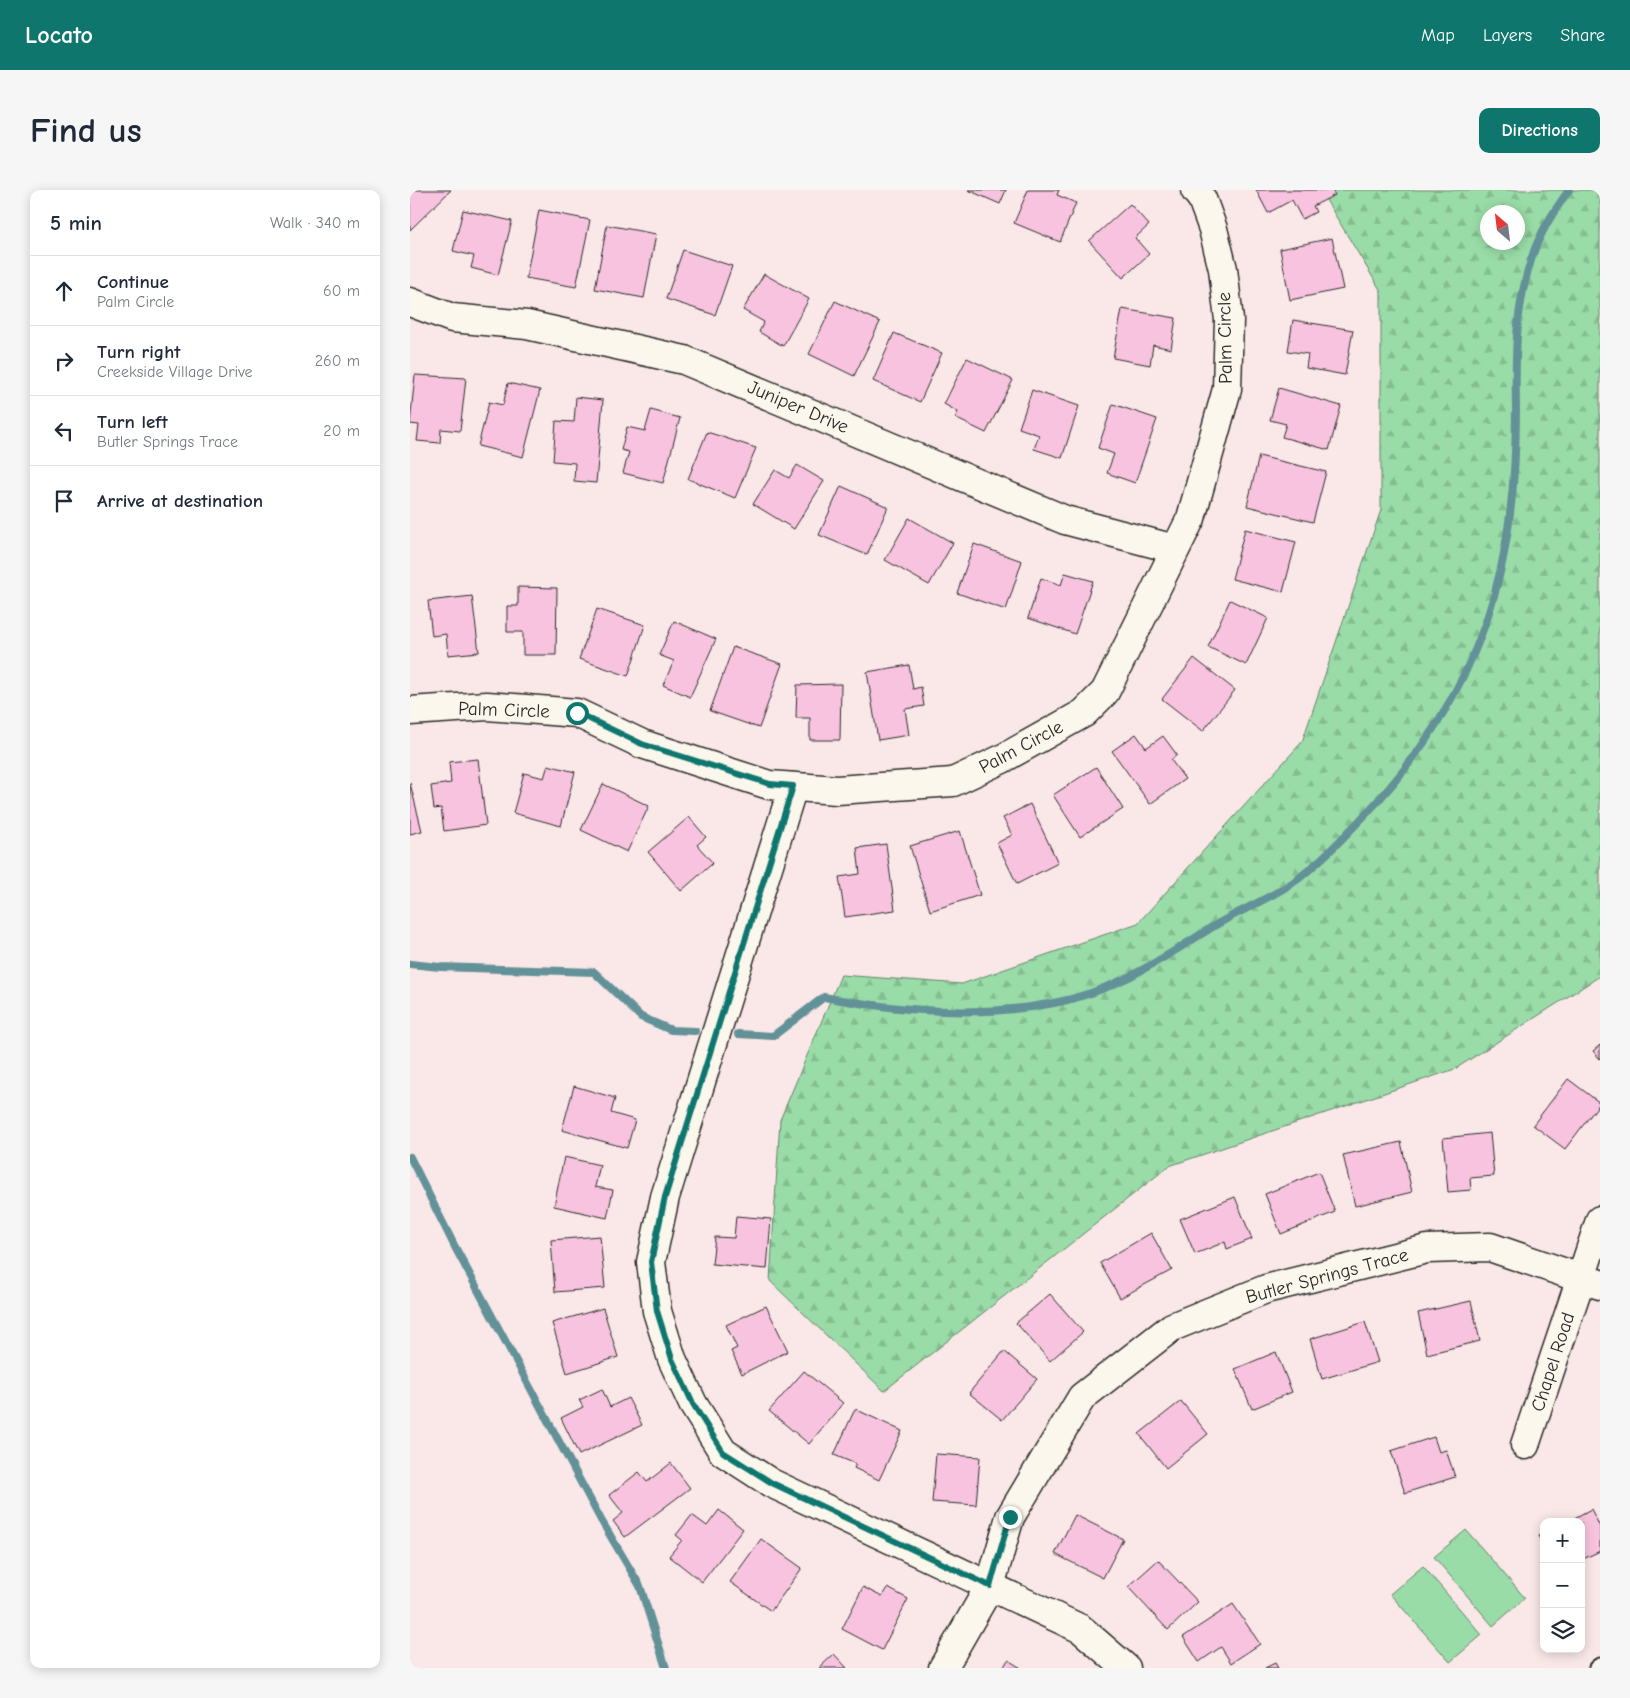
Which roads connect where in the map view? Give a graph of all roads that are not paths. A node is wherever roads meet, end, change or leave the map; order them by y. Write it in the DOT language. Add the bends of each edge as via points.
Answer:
graph roads {
  1 [pos="1195,190"];
  2 [pos="410,302"];
  3 [pos="1175,549"];
  4 [pos="410,711"];
  5 [pos="793,786"];
  6 [pos="1600,1220"];
  7 [pos="1594,1282"];
  8 [pos="1525,1445"];
  9 [pos="990,1586"];
  10 [pos="943,1668"];
  11 [pos="1126,1668"];
  1 -- 3 [label="street, Palm Circle" via="1202,199 1213,229 1223,269 1229,320 1227,389 1191,518"];
  2 -- 3 [label="street, Juniper Drive" via="452,318 527,325 684,360 1065,520"];
  3 -- 5 [label="street, Palm Circle" via="1106,692 1084,713 953,782 837,790"];
  4 -- 5 [label="street, Palm Circle" via="486,706 577,713 642,744 770,784"];
  5 -- 9 [label="street" via="665,1197 651,1262 657,1311 672,1359 693,1404 723,1452 772,1483"];
  6 -- 7 [label="street, Chapel Road"];
  7 -- 8 [label="street, Chapel Road"];
  7 -- 9 [label="street, Butler Springs Trace" via="1490,1247 1427,1249 1266,1289 1172,1327 1082,1397 1010,1517"];
  9 -- 10 [label="street, Butler Springs Trace"];
  9 -- 11 [label="street" via="1081,1629"];
}
